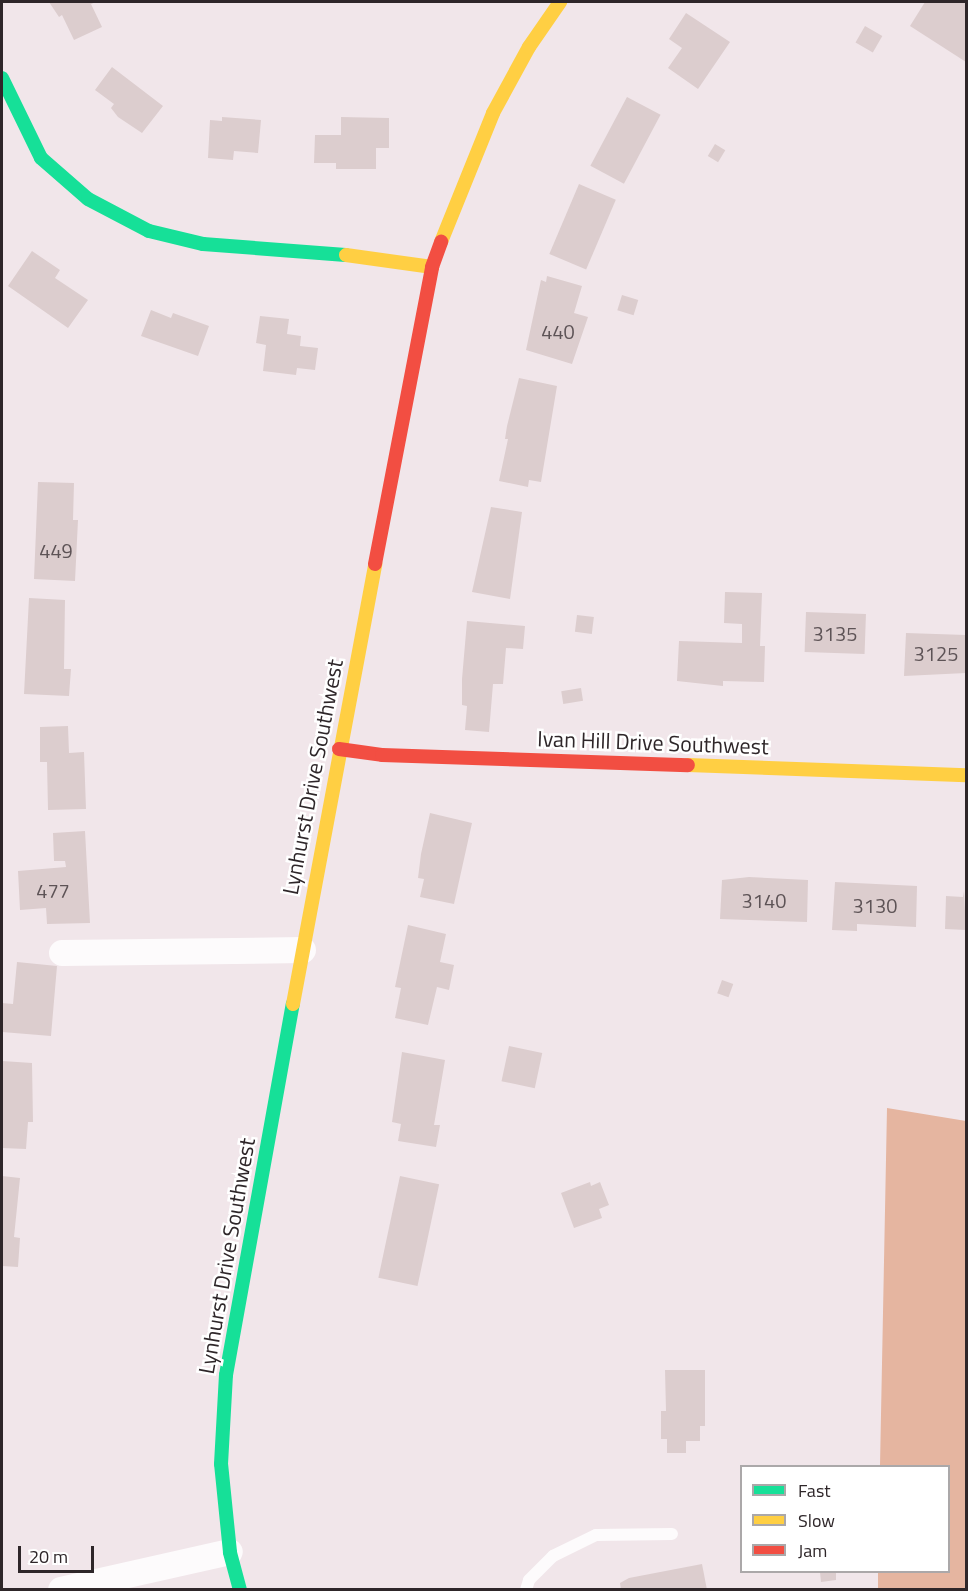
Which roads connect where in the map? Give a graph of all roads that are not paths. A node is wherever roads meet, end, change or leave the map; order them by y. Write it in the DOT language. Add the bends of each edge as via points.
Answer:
graph roads {
  1 [pos="560,2"];
  2 [pos="2,78"];
  3 [pos="432,267"];
  4 [pos="339,749"];
  5 [pos="966,775"];
  6 [pos="303,950"];
  7 [pos="62,952"];
  8 [pos="672,1534"];
  9 [pos="230,1552"];
  10 [pos="62,1590"];
  11 [pos="240,1590"];
  12 [pos="526,1590"];
  1 -- 3 [label="street, Lynhurst Drive Southwest" via="529,47 493,113 461,184"];
  2 -- 3 [label="street" via="40,158 88,199 149,231 202,244 309,251"];
  3 -- 4 [label="street, Lynhurst Drive Southwest"];
  4 -- 5 [label="street, Ivan Hill Drive Southwest" via="382,755"];
  4 -- 6 [label="street, Lynhurst Drive Southwest"];
  6 -- 7 [label="street"];
  6 -- 9 [label="street, Lynhurst Drive Southwest" via="226,1375 221,1464"];
  8 -- 12 [label="lane" via="596,1535 553,1556 529,1580"];
  9 -- 10 [label="street"];
  9 -- 11 [label="street, Lynhurst Drive Southwest"];
}
